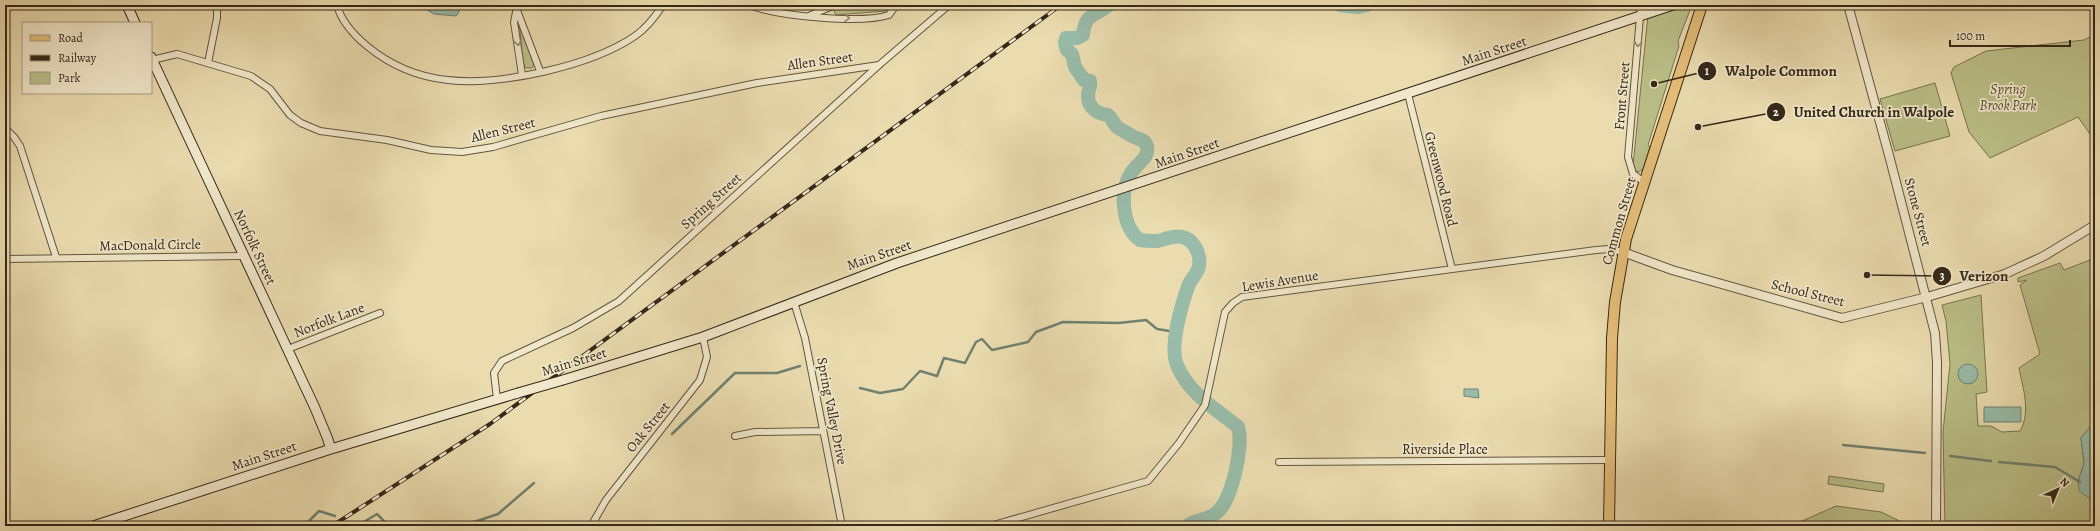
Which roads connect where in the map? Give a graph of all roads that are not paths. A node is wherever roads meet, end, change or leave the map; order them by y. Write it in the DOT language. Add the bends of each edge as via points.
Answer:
graph roads {
  1 [pos="127,5"];
  2 [pos="217,5"];
  3 [pos="337,5"];
  4 [pos="664,5"];
  5 [pos="749,5"];
  6 [pos="766,5"];
  7 [pos="834,5"];
  8 [pos="896,5"];
  9 [pos="949,5"];
  10 [pos="1641,5"];
  11 [pos="1673,5"];
  12 [pos="1702,5"];
  13 [pos="1848,5"];
  14 [pos="516,8"];
  15 [pos="777,11"];
  16 [pos="808,16"];
  17 [pos="1640,16"];
  18 [pos="135,22"];
  19 [pos="152,59"];
  20 [pos="208,63"];
  21 [pos="879,64"];
  22 [pos="540,71"];
  23 [pos="522,76"];
  24 [pos="1408,94"];
  25 [pos="5,128"];
  26 [pos="1644,182"];
  27 [pos="2095,225"];
  28 [pos="1623,252"];
  29 [pos="243,256"];
  30 [pos="56,257"];
  31 [pos="5,259"];
  32 [pos="1452,269"];
  33 [pos="1927,297"];
  34 [pos="794,302"];
  35 [pos="380,313"];
  36 [pos="703,337"];
  37 [pos="288,349"];
  38 [pos="497,399"];
  39 [pos="824,431"];
  40 [pos="735,436"];
  41 [pos="331,449"];
  42 [pos="1610,460"];
  43 [pos="1279,462"];
  44 [pos="93,526"];
  45 [pos="591,526"];
  46 [pos="842,526"];
  47 [pos="990,526"];
  48 [pos="1609,526"];
  49 [pos="1936,526"];
  1 -- 18 [label="main road"];
  2 -- 20 [label="street"];
  3 -- 23 [label="street" via="345,21 362,42 401,68 447,80 486,80"];
  4 -- 22 [label="street" via="651,23 623,44 588,58"];
  5 -- 15 [label="street"];
  6 -- 15 [label="street"];
  7 -- 16 [label="street"];
  16 -- 8 [label="street, one-way" via="883,17 889,15"];
  9 -- 21 [label="street, Spring Street"];
  10 -- 17 [label="street, Front Street"];
  11 -- 17 [label="main road, Main Street"];
  12 -- 26 [label="main road, Common Street"];
  13 -- 33 [label="street, Stone Street"];
  14 -- 22 [label="street"];
  14 -- 23 [label="street, one-way" via="514,22"];
  15 -- 16 [label="street"];
  17 -- 24 [label="main road, Main Street"];
  17 -- 26 [label="street, Front Street, one-way" via="1628,157 1633,174"];
  19 -- 20 [label="street, Allen Street" via="177,54"];
  19 -- 29 [label="main road, Norfolk Street"];
  20 -- 21 [label="street, Allen Street" via="251,76 262,83 290,115 320,131 387,140 431,150 462,152 493,147 601,116 818,72"];
  21 -- 38 [label="street, Spring Street" via="619,301 573,328 502,361 494,373"];
  22 -- 23 [label="street"];
  24 -- 32 [label="street, Greenwood Road"];
  24 -- 34 [label="main road, Main Street" via="897,263"];
  25 -- 30 [label="street" via="20,146"];
  26 -- 28 [label="main road, Common Street"];
  27 -- 33 [label="street, School Street" via="2026,266"];
  28 -- 32 [label="street, Lewis Avenue" via="1596,250"];
  28 -- 33 [label="street, School Street" via="1672,270 1842,318"];
  28 -- 42 [label="main road, Common Street" via="1612,338"];
  29 -- 30 [label="street, MacDonald Circle"];
  29 -- 37 [label="main road, Norfolk Street"];
  30 -- 31 [label="street, MacDonald Circle"];
  32 -- 47 [label="street, Lewis Avenue" via="1242,297 1225,312 1205,405 1148,481"];
  33 -- 49 [label="street, Stone Street" via="1937,362"];
  34 -- 36 [label="main road, Main Street"];
  34 -- 39 [label="street, Spring Valley Drive" via="805,338"];
  35 -- 37 [label="street, Norfolk Lane"];
  36 -- 38 [label="main road, Main Street, bridge"];
  36 -- 45 [label="street, Oak Street" via="707,357 700,380 606,500"];
  37 -- 41 [label="main road, Norfolk Street"];
  38 -- 41 [label="main road, Main Street"];
  39 -- 40 [label="street" via="755,432"];
  39 -- 46 [label="street, Spring Valley Drive"];
  41 -- 44 [label="main road, Main Street"];
  42 -- 43 [label="street, Riverside Place"];
  42 -- 48 [label="main road, Common Street"];
}
